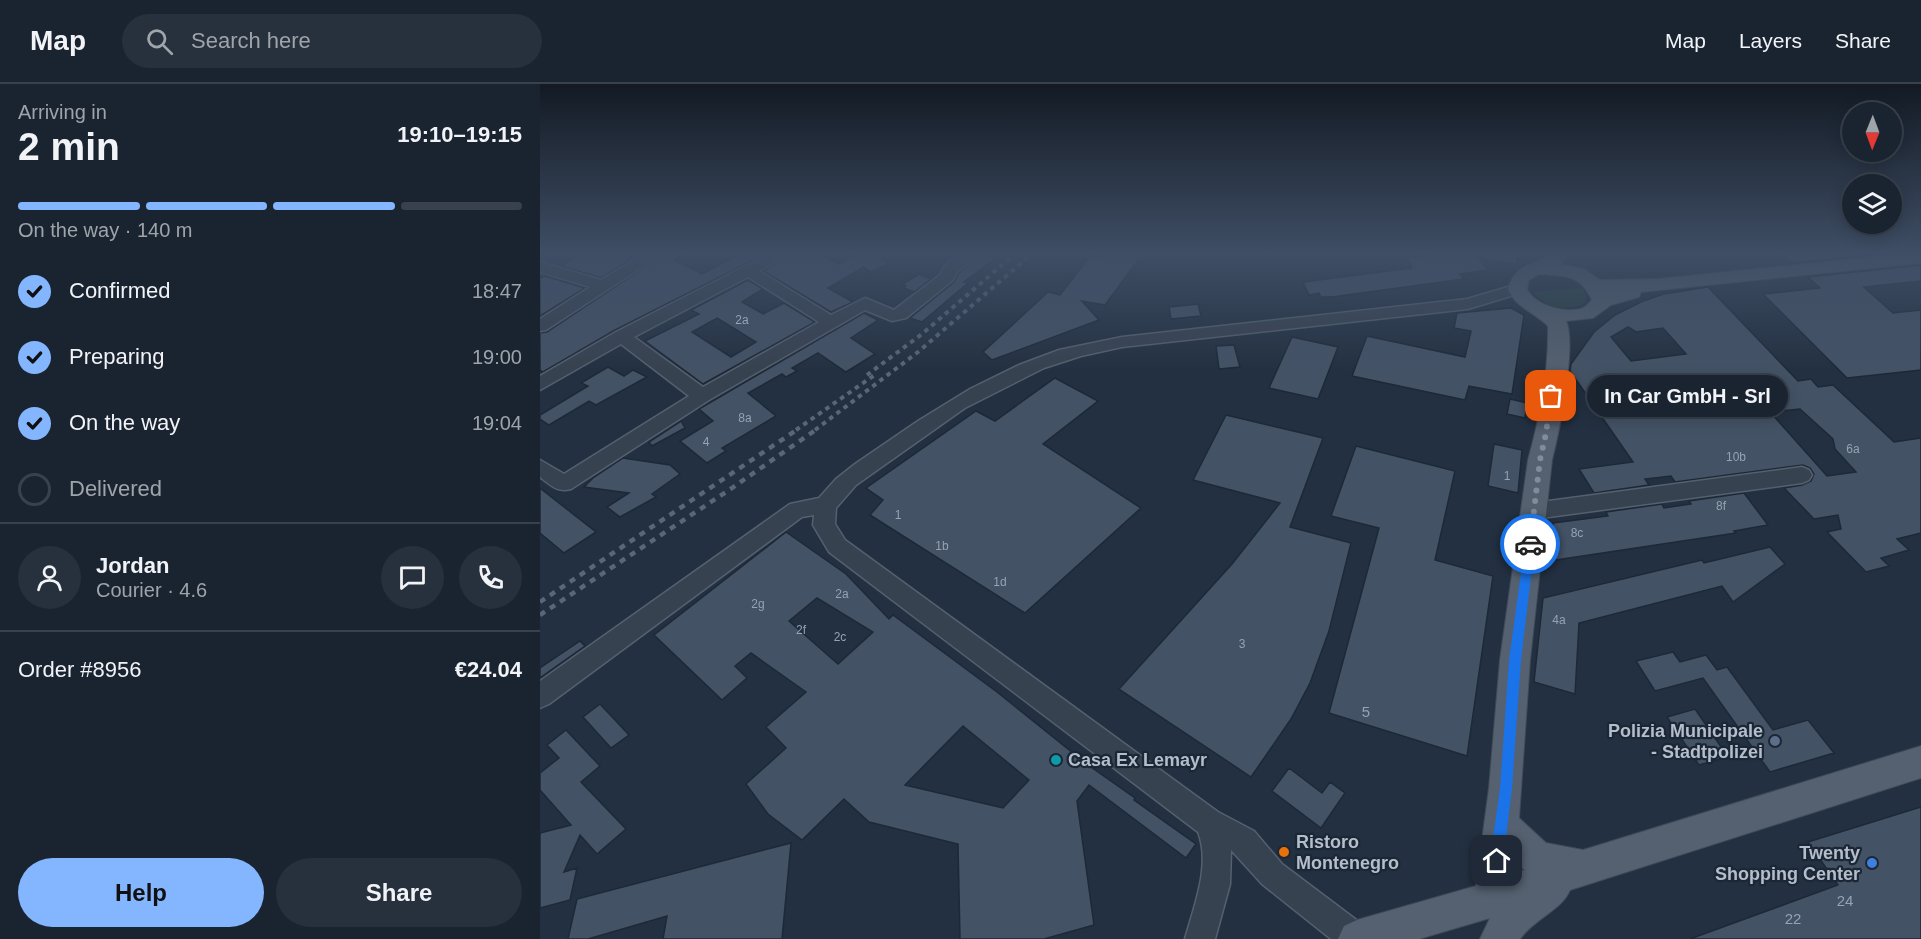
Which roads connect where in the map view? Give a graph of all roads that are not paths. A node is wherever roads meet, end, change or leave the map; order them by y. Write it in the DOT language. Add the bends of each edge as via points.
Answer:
graph roads {
  1 [pos="594,292"];
  2 [pos="706,292"];
  3 [pos="782,292"];
  4 [pos="928,292"];
  5 [pos="1526,292"];
  6 [pos="1588,292"];
  7 [pos="1630,292"];
  8 [pos="1530,301"];
  9 [pos="1594,301"];
  10 [pos="832,323"];
  11 [pos="540,326"];
  12 [pos="622,336"];
  13 [pos="1559,347"];
  14 [pos="540,384"];
  15 [pos="702,396"];
  16 [pos="540,467"];
  17 [pos="1802,475"];
  18 [pos="826,505"];
  19 [pos="1534,511"];
  20 [pos="540,696"];
  21 [pos="1921,762"];
  22 [pos="1208,822"];
  23 [pos="1502,824"];
  24 [pos="1589,865"];
  25 [pos="1491,899"];
  26 [pos="1200,939"];
  27 [pos="1356,939"];
  28 [pos="1498,939"];
  1 -- 11 [label="street"];
  2 -- 12 [label="street"];
  3 -- 10 [label="street"];
  4 -- 10 [label="street" via="900,314 892,316 865,303"];
  5 -- 8 [label="main road"];
  6 -- 9 [label="main road"];
  7 -- 9 [label="main road"];
  8 -- 9 [label="main road" via="1563,315"];
  8 -- 13 [label="main road" via="1558,324"];
  8 -- 18 [label="street" via="1479,302 1088,348 1012,375 922,426 856,474"];
  9 -- 13 [label="main road"];
  10 -- 15 [label="street"];
  12 -- 14 [label="street"];
  12 -- 15 [label="street"];
  13 -- 19 [label="main road"];
  15 -- 16 [label="street" via="564,484"];
  17 -- 19 [label="street"];
  18 -- 20 [label="street" via="797,510"];
  18 -- 22 [label="street" via="824,525 837,546"];
  19 -- 23 [label="main road" via="1513,681"];
  21 -- 24 [label="main road"];
  22 -- 26 [label="street" via="1217,844 1215,884"];
  22 -- 27 [label="street" via="1244,841 1272,874"];
  23 -- 24 [label="main road" via="1537,859"];
  23 -- 25 [label="main road"];
  24 -- 25 [label="main road"];
  24 -- 28 [label="main road" via="1527,904"];
  25 -- 27 [label="main road"];
}
